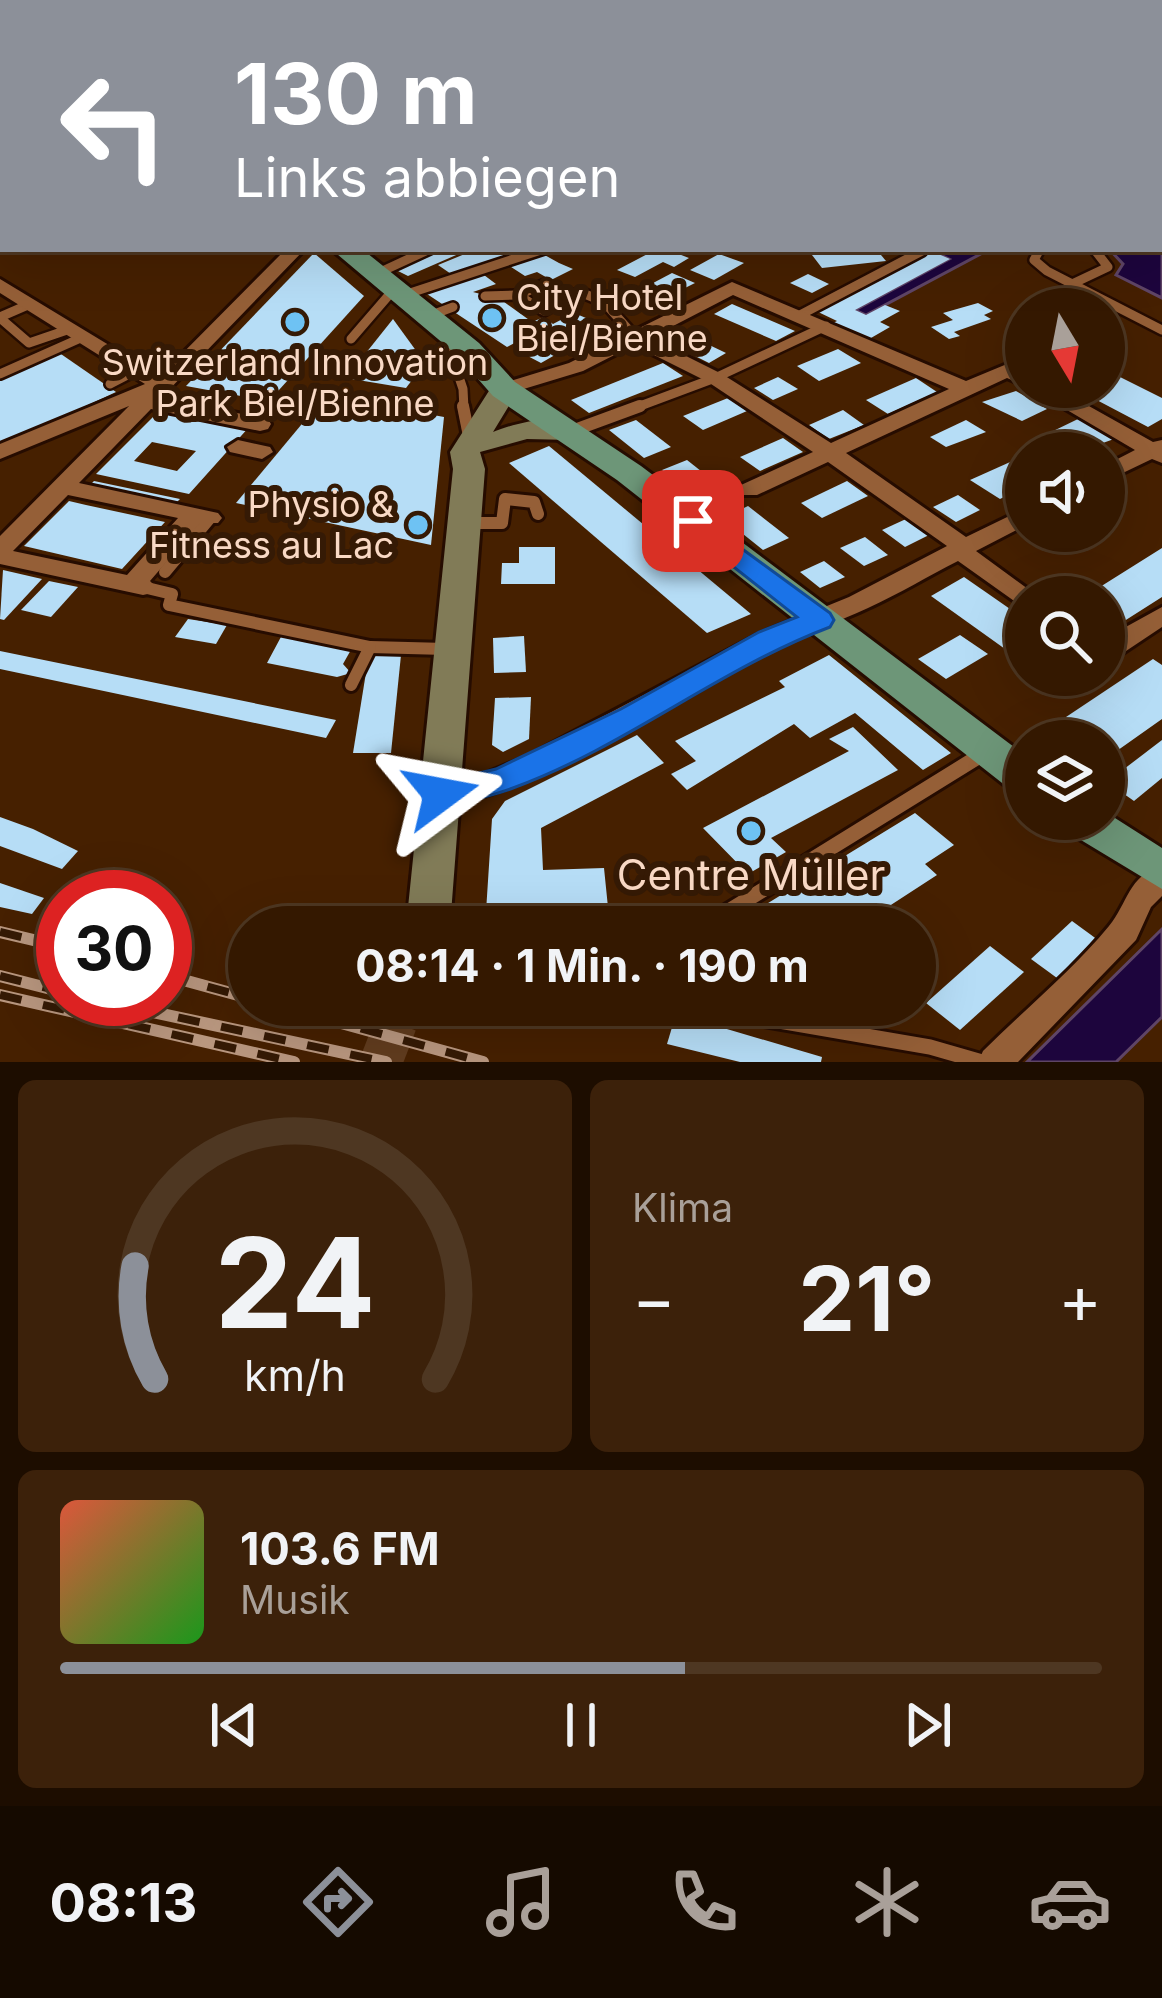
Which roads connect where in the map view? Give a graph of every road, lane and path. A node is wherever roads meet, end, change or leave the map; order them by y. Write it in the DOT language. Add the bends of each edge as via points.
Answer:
graph roads {
  1 [pos="293,252"];
  2 [pos="349,252"];
  3 [pos="427,252"];
  4 [pos="532,252"];
  5 [pos="920,252"];
  6 [pos="1038,252"];
  7 [pos="1098,252"];
  8 [pos="1072,284"];
  9 [pos="0,285"];
  10 [pos="392,286"];
  11 [pos="575,294"];
  12 [pos="518,295"];
  13 [pos="485,296"];
  14 [pos="30,304"];
  15 [pos="800,316"];
  16 [pos="442,317"];
  17 [pos="0,318"];
  18 [pos="826,326"];
  19 [pos="1162,330"];
  20 [pos="77,333"];
  21 [pos="350,338"];
  22 [pos="637,339"];
  23 [pos="137,370"];
  24 [pos="1005,371"];
  25 [pos="0,372"];
  26 [pos="715,378"];
  27 [pos="110,384"];
  28 [pos="504,389"];
  29 [pos="966,389"];
  30 [pos="154,393"];
  31 [pos="1079,408"];
  32 [pos="97,416"];
  33 [pos="260,424"];
  34 [pos="571,431"];
  35 [pos="238,447"];
  36 [pos="1158,450"];
  37 [pos="477,451"];
  38 [pos="0,452"];
  39 [pos="262,452"];
  40 [pos="830,452"];
  41 [pos="0,464"];
  42 [pos="1125,465"];
  43 [pos="64,488"];
  44 [pos="749,490"];
  45 [pos="538,514"];
  46 [pos="202,517"];
  47 [pos="465,523"];
  48 [pos="1005,525"];
  49 [pos="961,548"];
  50 [pos="0,553"];
  51 [pos="147,581"];
  52 [pos="1005,583"];
  53 [pos="1162,615"];
  54 [pos="820,620"];
  55 [pos="1125,638"];
  56 [pos="370,647"];
  57 [pos="453,649"];
  58 [pos="351,685"];
  59 [pos="987,751"];
  60 [pos="1005,764"];
  61 [pos="441,794"];
  62 [pos="1113,840"];
  63 [pos="1162,874"];
  64 [pos="430,906"];
  65 [pos="737,906"];
  66 [pos="808,1026"];
  67 [pos="982,1062"];
  68 [pos="995,1062"];
  1 -- 30 [label="street"];
  2 -- 10 [label="main road"];
  3 -- 10 [label="lane"];
  4 -- 10 [label="lane"];
  5 -- 15 [label="lane"];
  6 -- 8 [label="lane" via="1034,260"];
  7 -- 8 [label="lane" via="1108,267"];
  8 -- 19 [label="lane"];
  9 -- 14 [label="street"];
  10 -- 16 [label="main road"];
  10 -- 21 [label="lane"];
  11 -- 12 [label="lane" via="545,284"];
  11 -- 12 [label="lane" via="544,310"];
  11 -- 22 [label="lane" via="604,302"];
  12 -- 13 [label="lane"];
  14 -- 17 [label="lane"];
  14 -- 20 [label="street"];
  15 -- 18 [label="street"];
  15 -- 22 [label="street" via="732,288"];
  16 -- 28 [label="main road"];
  16 -- 37 [label="lane" via="463,389 464,428"];
  17 -- 20 [label="lane" via="26,344"];
  18 -- 26 [label="lane"];
  18 -- 29 [label="street"];
  20 -- 23 [label="street"];
  20 -- 25 [label="lane"];
  22 -- 26 [label="street"];
  22 -- 28 [label="street"];
  23 -- 27 [label="lane"];
  23 -- 30 [label="street"];
  24 -- 29 [label="street"];
  26 -- 34 [label="lane"];
  26 -- 40 [label="street"];
  28 -- 34 [label="main road"];
  28 -- 37 [label="street" via="508,410"];
  29 -- 40 [label="street"];
  30 -- 32 [label="street"];
  30 -- 33 [label="street"];
  30 -- 43 [label="street"];
  31 -- 36 [label="street"];
  32 -- 38 [label="street"];
  32 -- 41 [label="street"];
  34 -- 37 [label="street" via="523,430"];
  34 -- 54 [label="main road"];
  35 -- 39 [label="street"];
  36 -- 42 [label="street"];
  37 -- 47 [label="street"];
  40 -- 44 [label="street"];
  40 -- 49 [label="street"];
  43 -- 46 [label="street"];
  43 -- 50 [label="street"];
  45 -- 47 [label="lane" via="534,502 517,496 505,499 502,523"];
  46 -- 51 [label="street"];
  46 -- 51 [label="lane"];
  47 -- 57 [label="street"];
  48 -- 49 [label="street"];
  49 -- 52 [label="street"];
  49 -- 54 [label="street"];
  50 -- 51 [label="street"];
  51 -- 56 [label="lane" via="172,594 170,605"];
  53 -- 55 [label="street"];
  54 -- 59 [label="main road"];
  54 -- 61 [label="street" via="504,779"];
  56 -- 57 [label="lane"];
  56 -- 58 [label="lane"];
  57 -- 61 [label="street"];
  59 -- 60 [label="main road"];
  59 -- 65 [label="lane"];
  61 -- 64 [label="street"];
  62 -- 63 [label="main road"];
  63 -- 68 [label="street" via="1114,943"];
  66 -- 67 [label="lane"];
}
